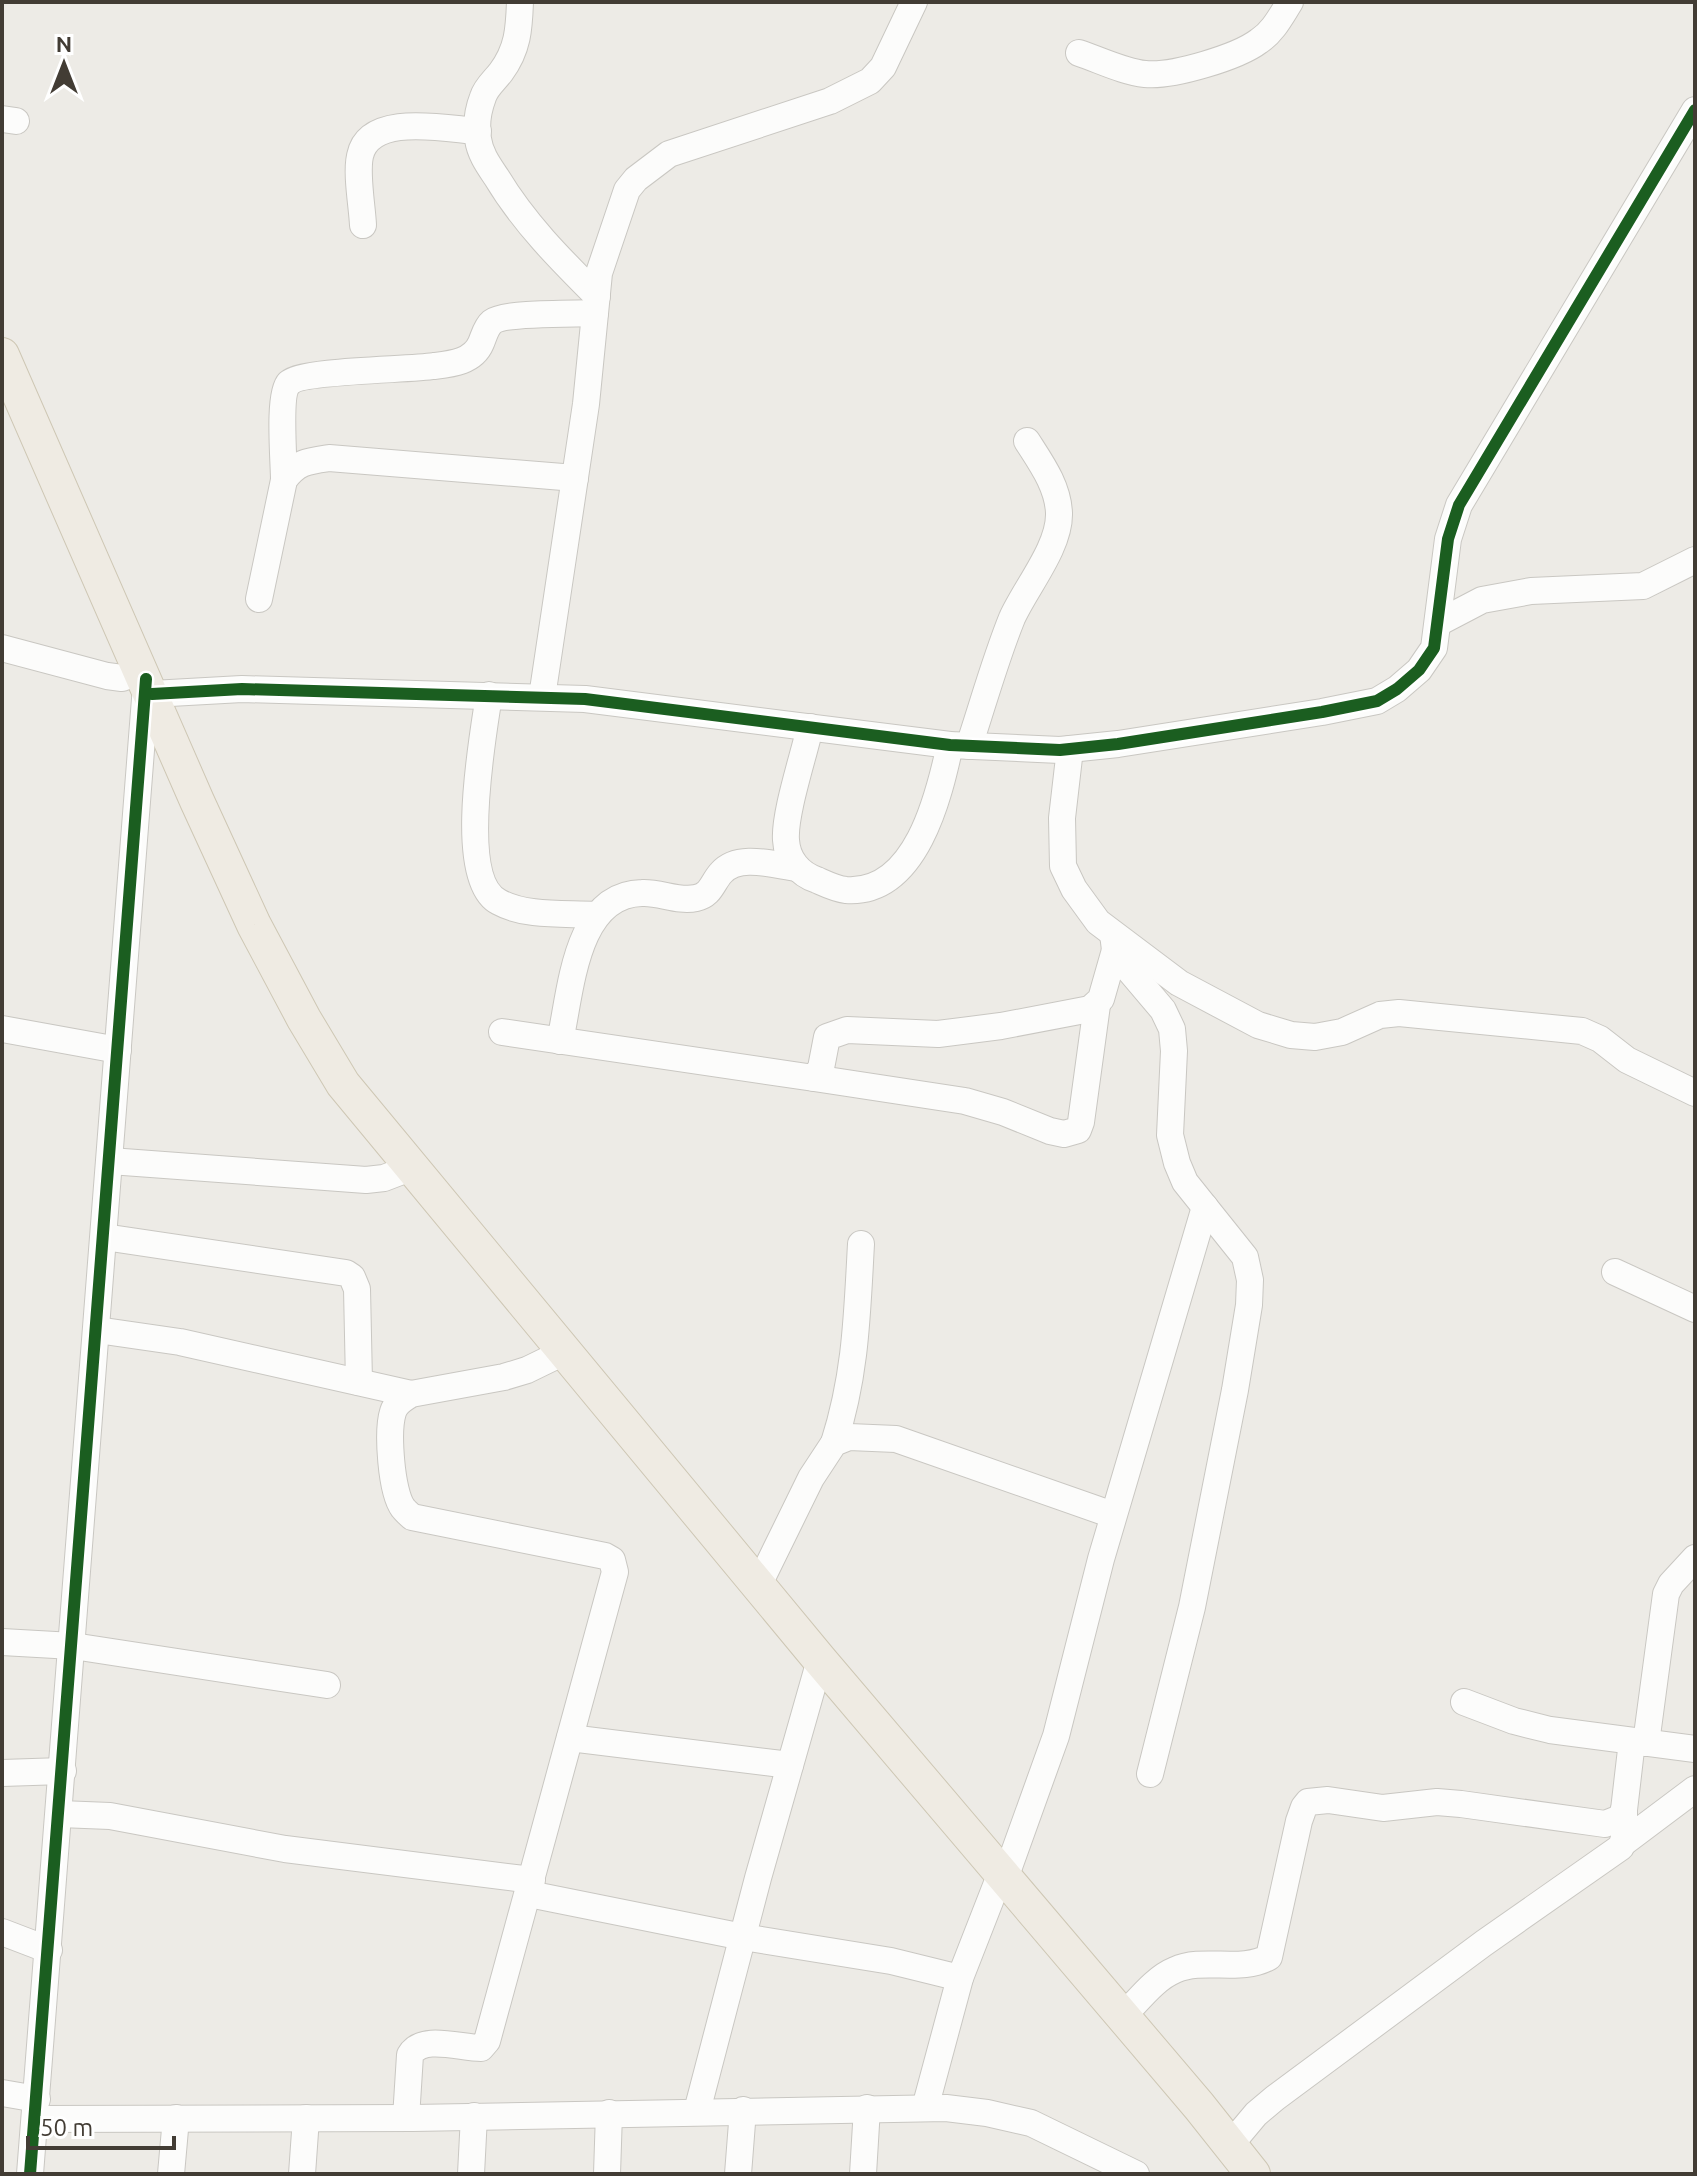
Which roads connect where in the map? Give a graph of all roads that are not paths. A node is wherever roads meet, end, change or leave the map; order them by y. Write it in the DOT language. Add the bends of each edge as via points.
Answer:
graph roads {
  1 [pos="520,2"];
  2 [pos="914,2"];
  3 [pos="1290,2"];
  4 [pos="1079,53"];
  5 [pos="1695,110"];
  6 [pos="478,131"];
  7 [pos="363,225"];
  8 [pos="596,305"];
  9 [pos="4,366"];
  10 [pos="1027,441"];
  11 [pos="575,478"];
  12 [pos="284,480"];
  13 [pos="1695,560"];
  14 [pos="259,599"];
  15 [pos="1438,623"];
  16 [pos="2,648"];
  17 [pos="147,681"];
  18 [pos="489,695"];
  19 [pos="542,697"];
  20 [pos="810,727"];
  21 [pos="960,746"];
  22 [pos="1070,749"];
  23 [pos="797,868"];
  24 [pos="596,915"];
  25 [pos="1114,942"];
  26 [pos="1097,1005"];
  27 [pos="2,1029"];
  28 [pos="502,1032"];
  29 [pos="560,1041"];
  30 [pos="118,1050"];
  31 [pos="814,1078"];
  32 [pos="1695,1093"];
  33 [pos="110,1161"];
  34 [pos="410,1168"];
  35 [pos="1205,1207"];
  36 [pos="104,1237"];
  37 [pos="861,1244"];
  38 [pos="1615,1272"];
  39 [pos="1695,1309"];
  40 [pos="97,1330"];
  41 [pos="564,1352"];
  42 [pos="359,1382"];
  43 [pos="411,1394"];
  44 [pos="834,1443"];
  45 [pos="1113,1515"];
  46 [pos="1695,1558"];
  47 [pos="759,1584"];
  48 [pos="2,1642"];
  49 [pos="73,1646"];
  50 [pos="820,1660"];
  51 [pos="327,1685"];
  52 [pos="1464,1702"];
  53 [pos="570,1738"];
  54 [pos="1639,1742"];
  55 [pos="1695,1749"];
  56 [pos="790,1765"];
  57 [pos="63,1771"];
  58 [pos="2,1773"];
  59 [pos="1150,1774"];
  60 [pos="1695,1789"];
  61 [pos="1624,1810"];
  62 [pos="60,1814"];
  63 [pos="1623,1843"];
  64 [pos="1003,1876"];
  65 [pos="530,1887"];
  66 [pos="2,1932"];
  67 [pos="743,1937"];
  68 [pos="49,1950"];
  69 [pos="960,1978"];
  70 [pos="1123,2016"];
  71 [pos="2,2093"];
  72 [pos="867,2108"];
  73 [pos="925,2108"];
  74 [pos="36,2109"];
  75 [pos="743,2110"];
  76 [pos="697,2111"];
  77 [pos="609,2113"];
  78 [pos="474,2116"];
  79 [pos="176,2118"];
  80 [pos="306,2118"];
  81 [pos="406,2118"];
  82 [pos="1230,2145"];
  83 [pos="30,2174"];
  84 [pos="171,2174"];
  85 [pos="302,2174"];
  86 [pos="471,2174"];
  87 [pos="607,2174"];
  88 [pos="738,2174"];
  89 [pos="863,2174"];
  90 [pos="1136,2174"];
  91 [pos="1253,2174"];
  1 -- 6 [label="street" via="517,42 484,92"];
  2 -- 8 [label="street" via="883,67 855,91 669,154 636,179 612,227"];
  3 -- 4 [label="street" via="1258,42 1195,68 1144,74"];
  5 -- 15 [label="street" via="1459,505 1448,539"];
  6 -- 7 [label="street" via="401,126 372,137 360,157"];
  6 -- 8 [label="street" via="482,155 511,202"];
  8 -- 11 [label="street"];
  8 -- 12 [label="street" via="504,317 489,325 478,349 464,360 315,375 289,383 284,398"];
  9 -- 17 [label="main road"];
  10 -- 21 [label="street" via="1057,498 1055,537 1012,619"];
  11 -- 12 [label="street" via="329,458 293,468"];
  11 -- 19 [label="street"];
  12 -- 14 [label="street"];
  13 -- 15 [label="street" via="1643,586 1531,591 1482,600"];
  15 -- 22 [label="street" via="1434,648 1419,670 1377,701"];
  16 -- 17 [label="street" via="107,676"];
  17 -- 18 [label="street" via="242,689"];
  17 -- 30 [label="street"];
  17 -- 34 [label="main road" via="254,925 304,1019 343,1084"];
  18 -- 19 [label="street"];
  18 -- 24 [label="street" via="475,828 482,884 495,900 515,908"];
  19 -- 20 [label="street"];
  20 -- 21 [label="street"];
  20 -- 23 [label="street" via="786,838"];
  21 -- 22 [label="street"];
  21 -- 23 [label="street" via="919,844 881,883 843,890"];
  22 -- 25 [label="street" via="1063,866 1089,912"];
  23 -- 24 [label="street" via="737,863 720,873 700,898 630,894"];
  24 -- 29 [label="street" via="583,937"];
  25 -- 26 [label="street"];
  25 -- 32 [label="street" via="1258,1025 1291,1035 1342,1032 1380,1015 1399,1013 1582,1031"];
  25 -- 35 [label="street" via="1172,1029 1170,1135 1185,1182"];
  26 -- 31 [label="street" via="1078,1013 938,1034 834,1033 827,1037 820,1073"];
  26 -- 31 [label="street" via="1081,1122 1071,1133 1050,1131 965,1101"];
  27 -- 30 [label="street"];
  28 -- 29 [label="street"];
  29 -- 31 [label="street"];
  30 -- 33 [label="street"];
  33 -- 34 [label="street" via="366,1180"];
  33 -- 36 [label="street"];
  34 -- 41 [label="main road"];
  35 -- 45 [label="street"];
  35 -- 59 [label="street" via="1245,1257 1249,1305 1192,1607"];
  36 -- 40 [label="street"];
  36 -- 42 [label="street" via="346,1273 357,1289"];
  37 -- 44 [label="street" via="853,1370"];
  38 -- 39 [label="street"];
  40 -- 42 [label="street" via="194,1345"];
  40 -- 49 [label="street"];
  41 -- 43 [label="street" via="504,1377"];
  41 -- 47 [label="main road"];
  42 -- 43 [label="street"];
  43 -- 53 [label="street" via="393,1412 390,1432 396,1492 412,1517 612,1560 615,1572"];
  44 -- 45 [label="street" via="849,1437 896,1439"];
  44 -- 47 [label="street"];
  45 -- 64 [label="street" via="1056,1736"];
  46 -- 54 [label="street" via="1666,1594"];
  47 -- 50 [label="main road"];
  48 -- 49 [label="street"];
  49 -- 51 [label="street"];
  49 -- 57 [label="street"];
  50 -- 56 [label="street"];
  50 -- 64 [label="main road"];
  52 -- 54 [label="street" via="1550,1730"];
  53 -- 56 [label="street"];
  53 -- 65 [label="street"];
  54 -- 55 [label="street"];
  54 -- 61 [label="street"];
  56 -- 67 [label="street"];
  57 -- 58 [label="street"];
  57 -- 62 [label="street"];
  60 -- 63 [label="street"];
  61 -- 63 [label="street"];
  61 -- 70 [label="street" via="1620,1818 1605,1824 1437,1802 1383,1808 1308,1802 1299,1821 1269,1957 1177,1968"];
  62 -- 65 [label="street" via="110,1816"];
  62 -- 68 [label="street"];
  63 -- 82 [label="street" via="1275,2098"];
  64 -- 69 [label="street"];
  64 -- 70 [label="main road"];
  65 -- 67 [label="street"];
  65 -- 81 [label="street" via="487,2041 481,2048 425,2044 413,2049"];
  66 -- 68 [label="street"];
  67 -- 69 [label="street"];
  67 -- 76 [label="street"];
  68 -- 74 [label="street"];
  69 -- 73 [label="street"];
  70 -- 82 [label="main road"];
  71 -- 74 [label="street"];
  72 -- 73 [label="street"];
  72 -- 75 [label="street"];
  72 -- 89 [label="street"];
  73 -- 90 [label="street" via="1031,2123"];
  74 -- 79 [label="street"];
  74 -- 83 [label="street"];
  75 -- 76 [label="street"];
  75 -- 88 [label="street"];
  76 -- 77 [label="street"];
  77 -- 78 [label="street"];
  77 -- 87 [label="street"];
  78 -- 81 [label="street"];
  78 -- 86 [label="street"];
  79 -- 80 [label="street"];
  79 -- 84 [label="street"];
  80 -- 81 [label="street"];
  80 -- 85 [label="street"];
  82 -- 91 [label="main road"];
}
